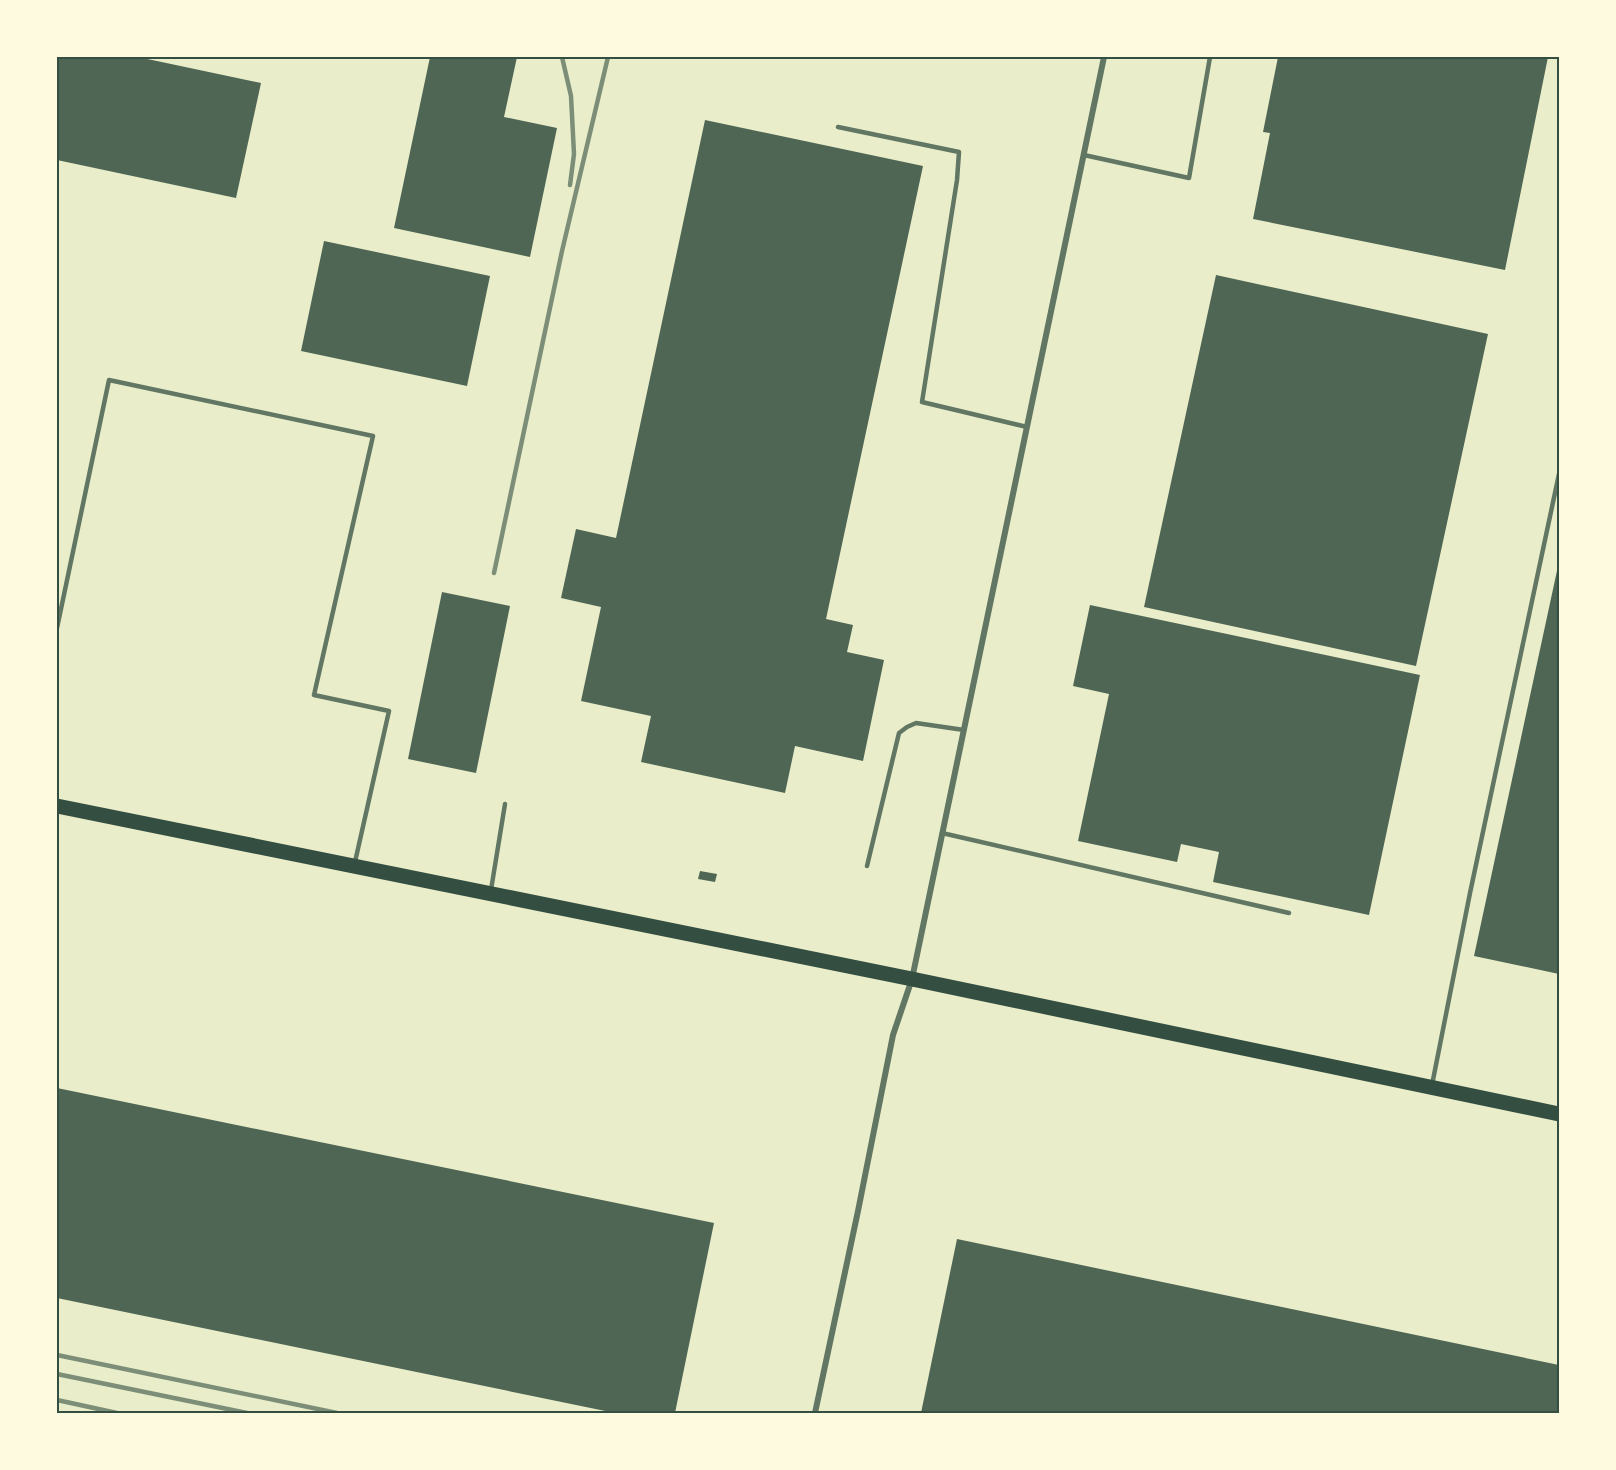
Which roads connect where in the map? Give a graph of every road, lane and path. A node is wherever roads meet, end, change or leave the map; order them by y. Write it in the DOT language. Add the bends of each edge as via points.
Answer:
graph roads {
  1 [pos="1104,57"];
  2 [pos="1210,57"];
  3 [pos="838,127"];
  4 [pos="1084,155"];
  5 [pos="1027,427"];
  6 [pos="1559,474"];
  7 [pos="57,628"];
  8 [pos="964,730"];
  9 [pos="505,804"];
  10 [pos="57,806"];
  11 [pos="942,833"];
  12 [pos="354,866"];
  13 [pos="867,866"];
  14 [pos="490,894"];
  15 [pos="1288,913"];
  16 [pos="912,979"];
  17 [pos="1431,1088"];
  18 [pos="1559,1114"];
  19 [pos="815,1413"];
  1 -- 4 [label="street"];
  2 -- 4 [label="lane" via="1189,178"];
  3 -- 5 [label="lane" via="959,152 922,402"];
  4 -- 5 [label="street"];
  5 -- 8 [label="street"];
  6 -- 17 [label="lane"];
  7 -- 12 [label="lane" via="109,380 373,436 314,695 389,711"];
  8 -- 11 [label="street"];
  8 -- 13 [label="lane" via="916,723 899,733"];
  9 -- 14 [label="lane"];
  10 -- 12 [label="main road"];
  11 -- 15 [label="lane"];
  11 -- 16 [label="street"];
  12 -- 14 [label="main road"];
  14 -- 16 [label="main road"];
  16 -- 17 [label="main road"];
  16 -- 19 [label="street" via="893,1035"];
  17 -- 18 [label="main road"];
}
